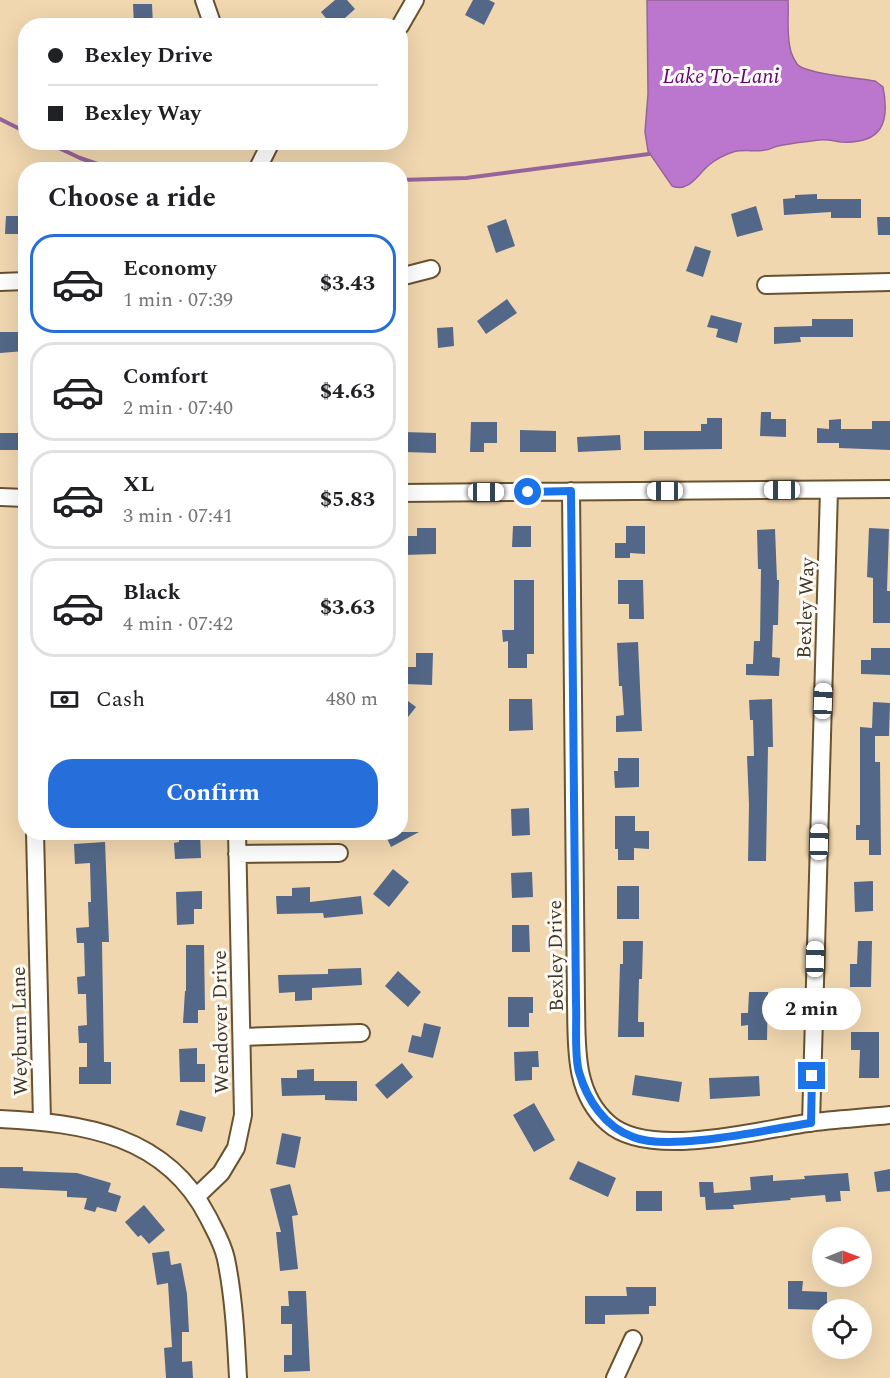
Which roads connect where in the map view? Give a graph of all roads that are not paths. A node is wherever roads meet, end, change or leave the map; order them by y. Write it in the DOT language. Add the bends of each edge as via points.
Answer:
graph roads {
  1 [pos="204,0"];
  2 [pos="415,0"];
  3 [pos="210,18"];
  4 [pos="405,18"];
  5 [pos="431,269"];
  6 [pos="408,275"];
  7 [pos="18,281"];
  8 [pos="0,282"];
  9 [pos="890,282"];
  10 [pos="766,285"];
  11 [pos="890,489"];
  12 [pos="829,490"];
  13 [pos="571,491"];
  14 [pos="408,493"];
  15 [pos="0,497"];
  16 [pos="18,498"];
  17 [pos="35,840"];
  18 [pos="237,840"];
  19 [pos="339,853"];
  20 [pos="237,854"];
  21 [pos="361,1033"];
  22 [pos="242,1037"];
  23 [pos="890,1115"];
  24 [pos="0,1119"];
  25 [pos="42,1121"];
  26 [pos="811,1123"];
  27 [pos="197,1196"];
  28 [pos="633,1338"];
  29 [pos="238,1378"];
  30 [pos="615,1378"];
  1 -- 3 [label="street"];
  2 -- 4 [label="street"];
  5 -- 6 [label="street"];
  7 -- 8 [label="street"];
  9 -- 10 [label="street"];
  11 -- 12 [label="street"];
  12 -- 13 [label="street"];
  12 -- 26 [label="street, Bexley Way"];
  13 -- 14 [label="street"];
  13 -- 26 [label="street, Bexley Drive" via="578,1070 586,1091 608,1124 633,1138 662,1142 705,1139"];
  15 -- 16 [label="street"];
  17 -- 25 [label="street, Weyburn Lane"];
  18 -- 20 [label="street, Wendover Drive"];
  19 -- 20 [label="street"];
  20 -- 22 [label="street, Wendover Drive"];
  21 -- 22 [label="street"];
  22 -- 27 [label="street, Wendover Drive" via="243,1115 236,1148 221,1173"];
  23 -- 26 [label="street, Bexley Drive"];
  24 -- 25 [label="street"];
  25 -- 27 [label="street" via="100,1132 138,1146 168,1164"];
  27 -- 29 [label="street" via="226,1260"];
  28 -- 30 [label="street"];
}
